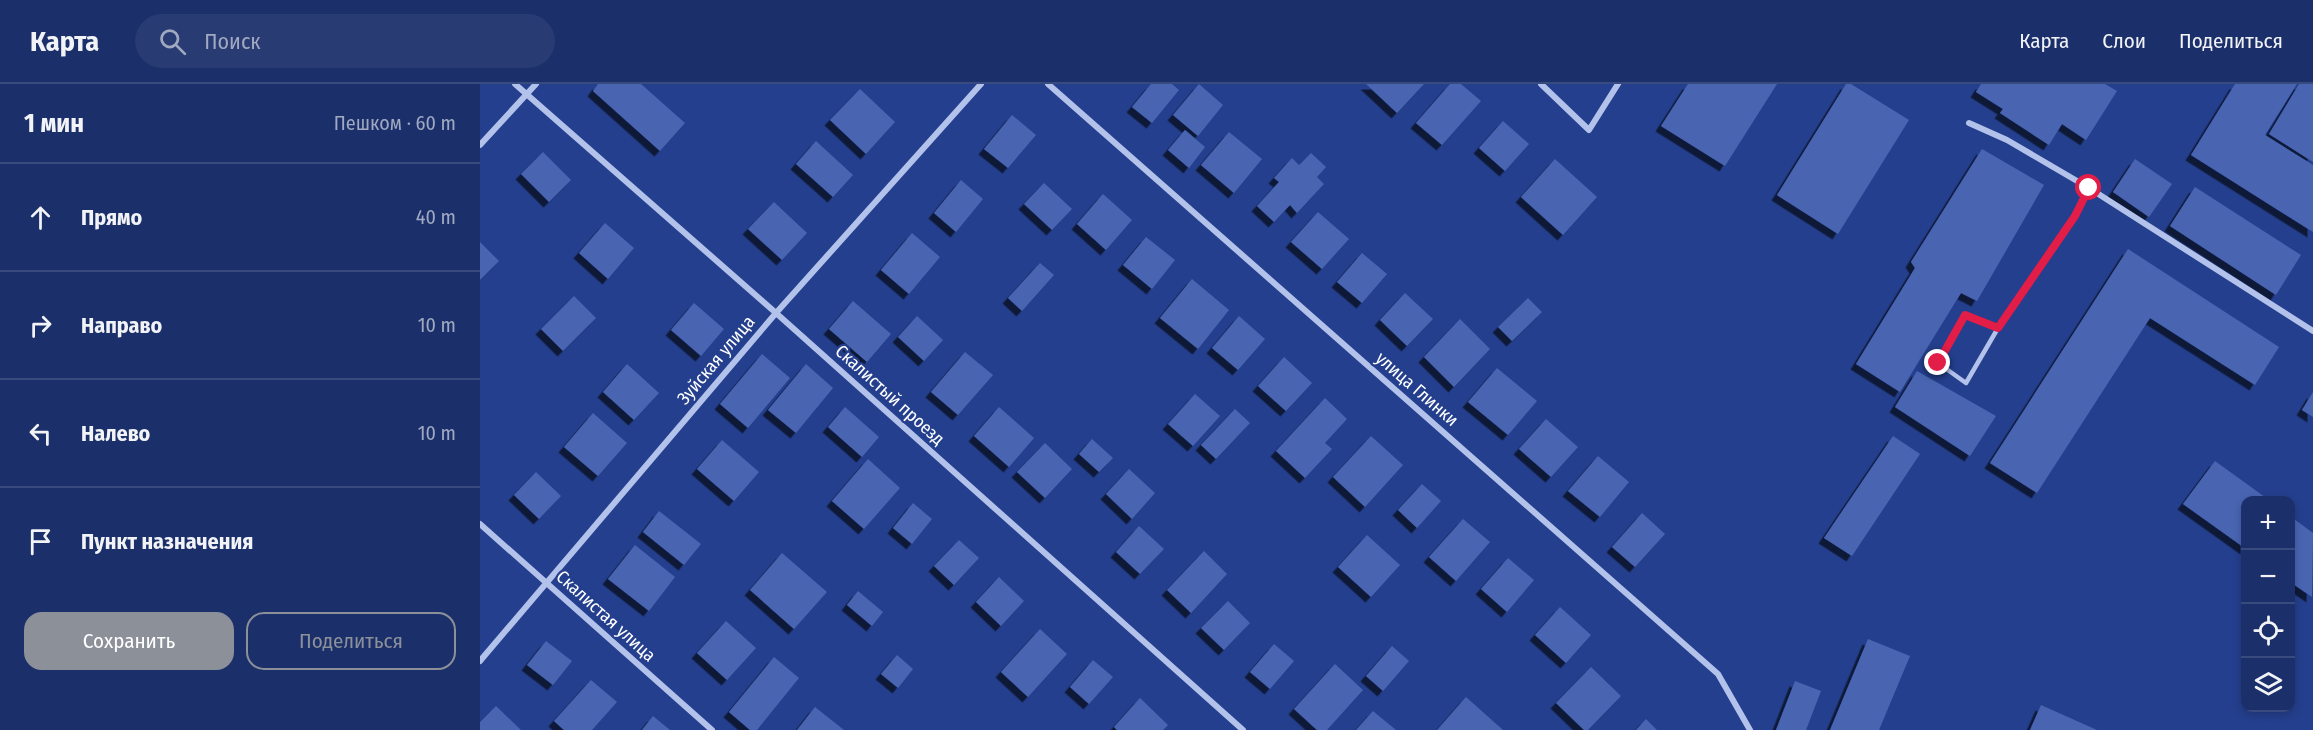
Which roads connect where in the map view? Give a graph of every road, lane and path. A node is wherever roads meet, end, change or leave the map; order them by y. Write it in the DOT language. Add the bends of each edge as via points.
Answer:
graph roads {
  1 [pos="515,84"];
  2 [pos="536,84"];
  3 [pos="981,84"];
  4 [pos="1048,84"];
  5 [pos="1540,84"];
  6 [pos="1618,84"];
  7 [pos="526,94"];
  8 [pos="1969,123"];
  9 [pos="480,145"];
  10 [pos="2089,188"];
  11 [pos="776,313"];
  12 [pos="1998,328"];
  13 [pos="2313,331"];
  14 [pos="480,524"];
  15 [pos="547,583"];
  16 [pos="480,661"];
  17 [pos="712,730"];
  18 [pos="1243,730"];
  19 [pos="1750,730"];
  1 -- 7 [label="street, Скалистый проезд"];
  2 -- 7 [label="street"];
  3 -- 11 [label="street, Зуйская улица"];
  4 -- 19 [label="street, улица Глинки" via="1718,674"];
  5 -- 6 [label="street" via="1588,130"];
  7 -- 9 [label="street"];
  7 -- 11 [label="street, Скалистый проезд"];
  8 -- 10 [label="street" via="2007,140"];
  10 -- 12 [label="lane" via="2075,216"];
  10 -- 13 [label="street"];
  11 -- 15 [label="street, Зуйская улица"];
  11 -- 18 [label="street, Скалистый проезд"];
  12 -- 12 [label="lane" via="1965,315 1938,363 1966,383"];
  14 -- 15 [label="street, Скалистая улица"];
  15 -- 16 [label="street, Зуйская улица"];
  15 -- 17 [label="street, Скалистая улица"];
}
